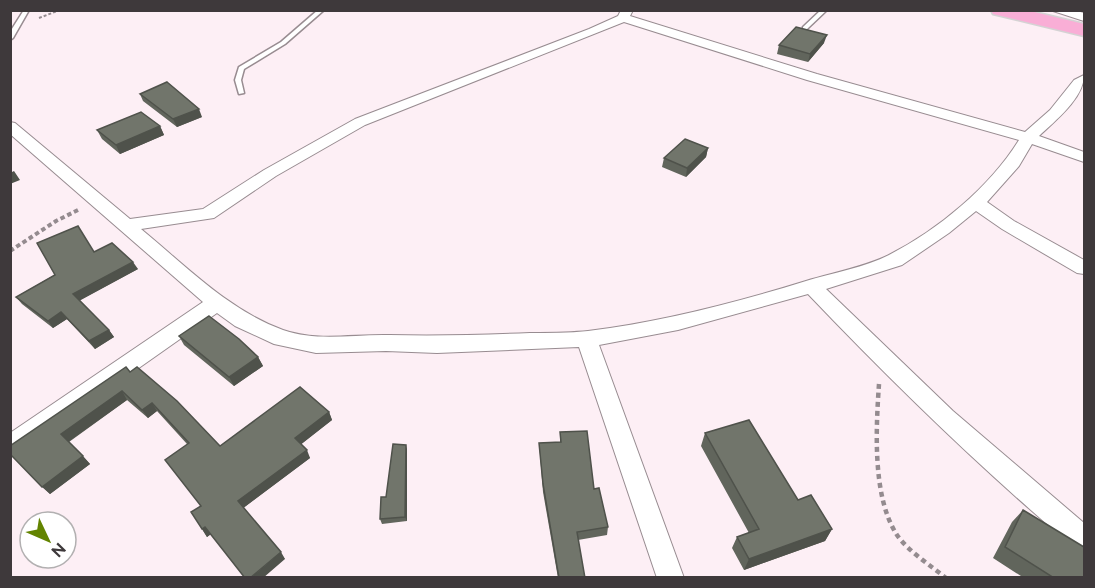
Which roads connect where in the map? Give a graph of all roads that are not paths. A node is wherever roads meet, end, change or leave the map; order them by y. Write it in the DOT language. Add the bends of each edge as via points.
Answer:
graph roads {
  1 [pos="27,10"];
  2 [pos="322,10"];
  3 [pos="825,10"];
  4 [pos="1000,10"];
  5 [pos="1056,10"];
  6 [pos="625,14"];
  7 [pos="1084,17"];
  8 [pos="805,28"];
  9 [pos="1084,30"];
  10 [pos="10,38"];
  11 [pos="1084,79"];
  12 [pos="240,93"];
  13 [pos="10,126"];
  14 [pos="1028,138"];
  15 [pos="1084,157"];
  16 [pos="976,202"];
  17 [pos="125,225"];
  18 [pos="1084,268"];
  19 [pos="814,288"];
  20 [pos="217,303"];
  21 [pos="587,339"];
  22 [pos="10,446"];
  23 [pos="1084,539"];
  24 [pos="671,578"];
  1 -- 10 [label="lane"];
  2 -- 12 [label="lane" via="283,43 241,68"];
  3 -- 8 [label="lane"];
  4 -- 9 [label="main road"];
  5 -- 7 [label="street"];
  6 -- 14 [label="street" via="813,76"];
  6 -- 17 [label="street" via="593,32 360,122 208,214"];
  11 -- 14 [label="street"];
  13 -- 17 [label="street"];
  14 -- 15 [label="street"];
  14 -- 16 [label="street" via="1013,163"];
  16 -- 18 [label="street"];
  16 -- 19 [label="street" via="895,260"];
  17 -- 20 [label="street"];
  19 -- 21 [label="street" via="678,322"];
  19 -- 23 [label="street" via="1000,468"];
  20 -- 21 [label="street" via="242,321 281,338 316,345"];
  20 -- 22 [label="street"];
  21 -- 24 [label="street"];
}
